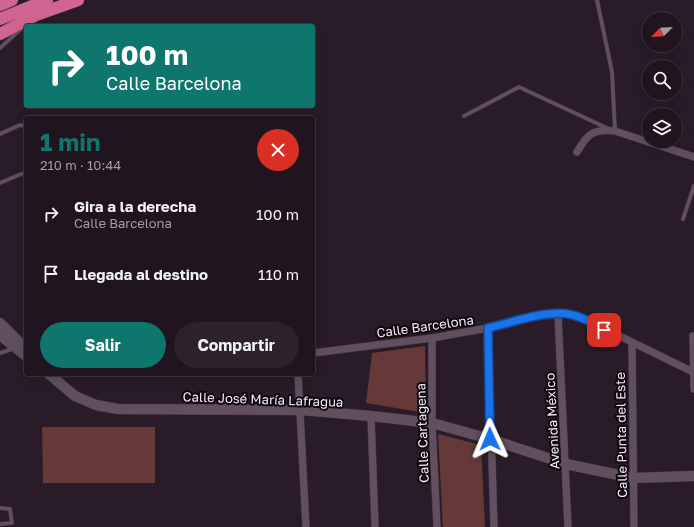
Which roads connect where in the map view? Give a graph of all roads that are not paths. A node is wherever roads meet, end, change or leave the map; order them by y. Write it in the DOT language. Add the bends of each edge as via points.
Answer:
graph roads {
  1 [pos="47,0"];
  2 [pos="78,0"];
  3 [pos="597,0"];
  4 [pos="36,15"];
  5 [pos="4,17"];
  6 [pos="26,24"];
  7 [pos="24,26"];
  8 [pos="0,34"];
  9 [pos="0,48"];
  10 [pos="464,116"];
  11 [pos="24,126"];
  12 [pos="615,131"];
  13 [pos="0,134"];
  14 [pos="577,152"];
  15 [pos="694,157"];
  16 [pos="24,173"];
  17 [pos="0,183"];
  18 [pos="694,186"];
  19 [pos="683,219"];
  20 [pos="558,314"];
  21 [pos="0,323"];
  22 [pos="488,328"];
  23 [pos="0,335"];
  24 [pos="693,336"];
  25 [pos="432,338"];
  26 [pos="632,344"];
  27 [pos="21,345"];
  28 [pos="315,352"];
  29 [pos="0,353"];
  30 [pos="693,372"];
  31 [pos="51,376"];
  32 [pos="298,376"];
  33 [pos="694,389"];
  34 [pos="301,410"];
  35 [pos="371,416"];
  36 [pos="432,423"];
  37 [pos="490,439"];
  38 [pos="566,464"];
  39 [pos="694,476"];
  40 [pos="633,478"];
  41 [pos="0,508"];
  42 [pos="0,524"];
  43 [pos="13,525"];
  44 [pos="306,527"];
  45 [pos="375,527"];
  46 [pos="437,527"];
  47 [pos="494,527"];
  48 [pos="568,527"];
  49 [pos="634,527"];
  1 -- 5 [label="highway"];
  2 -- 4 [label="highway"];
  3 -- 12 [label="lane" via="612,72"];
  4 -- 6 [label="lane"];
  4 -- 8 [label="highway"];
  7 -- 9 [label="lane"];
  10 -- 12 [label="lane" via="519,87"];
  11 -- 13 [label="lane"];
  12 -- 14 [label="street" via="602,130 591,134"];
  12 -- 15 [label="street"];
  16 -- 17 [label="lane"];
  18 -- 19 [label="lane"];
  20 -- 22 [label="street, Calle Barcelona"];
  20 -- 26 [label="street, Calle Barcelona" via="574,315"];
  20 -- 38 [label="street, Avenida México"];
  21 -- 27 [label="main road"];
  22 -- 25 [label="street, Calle Barcelona"];
  22 -- 37 [label="street"];
  23 -- 27 [label="main road"];
  24 -- 30 [label="street"];
  25 -- 28 [label="street, Calle Barcelona"];
  25 -- 36 [label="street, Calle Cartagena"];
  26 -- 30 [label="street, Calle Barcelona"];
  26 -- 40 [label="street, Calle Punta del Este"];
  27 -- 29 [label="lane"];
  30 -- 33 [label="street"];
  31 -- 34 [label="main road, Calle José María Lafragua" via="75,396 118,409"];
  32 -- 34 [label="street"];
  34 -- 35 [label="main road, Calle José María Lafragua"];
  34 -- 44 [label="street"];
  35 -- 36 [label="main road, Calle José María Lafragua"];
  35 -- 45 [label="street"];
  36 -- 37 [label="main road, Calle José María Lafragua"];
  36 -- 46 [label="street, Calle Cartagena"];
  37 -- 38 [label="main road, Calle José María Lafragua"];
  37 -- 47 [label="street"];
  38 -- 40 [label="main road, Calle José María Lafragua"];
  38 -- 48 [label="street, Avenida México"];
  39 -- 40 [label="main road, Calle José María Lafragua"];
  40 -- 49 [label="street, Calle Punta del Este"];
  41 -- 43 [label="lane" via="10,509"];
  42 -- 43 [label="lane"];
}
